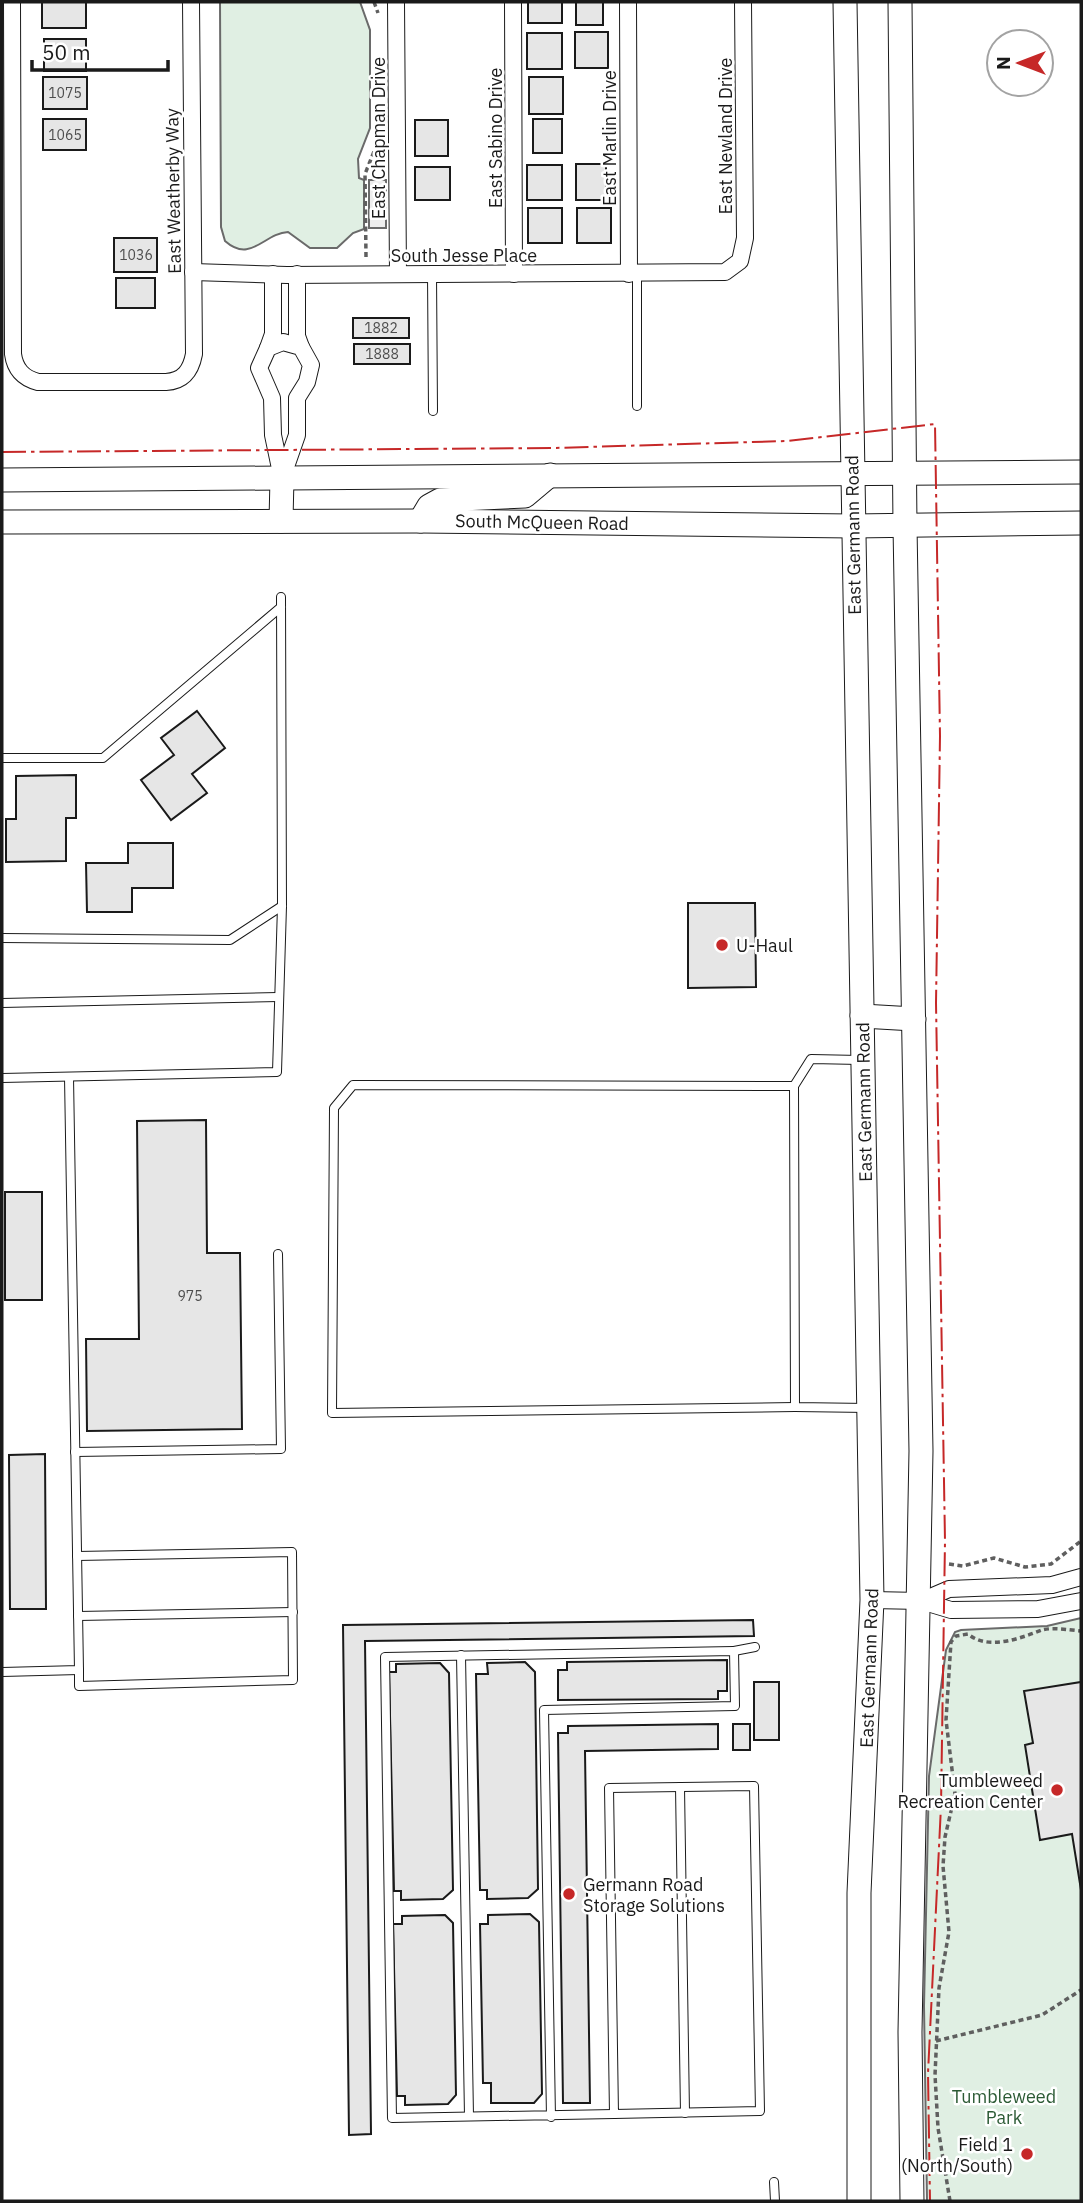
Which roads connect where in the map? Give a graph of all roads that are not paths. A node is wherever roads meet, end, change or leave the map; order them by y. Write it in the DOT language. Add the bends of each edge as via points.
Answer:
graph roads {
  1 [pos="12,2"];
  2 [pos="191,2"];
  3 [pos="396,2"];
  4 [pos="513,2"];
  5 [pos="628,2"];
  6 [pos="743,2"];
  7 [pos="845,2"];
  8 [pos="900,2"];
  9 [pos="734,267"];
  10 [pos="193,272"];
  11 [pos="273,274"];
  12 [pos="297,274"];
  13 [pos="398,274"];
  14 [pos="432,274"];
  15 [pos="514,274"];
  16 [pos="633,274"];
  17 [pos="7,302"];
  18 [pos="301,347"];
  19 [pos="268,348"];
  20 [pos="637,406"];
  21 [pos="433,411"];
  22 [pos="852,472"];
  23 [pos="905,472"];
  24 [pos="1081,472"];
  25 [pos="550,475"];
  26 [pos="282,478"];
  27 [pos="2,480"];
  28 [pos="281,521"];
  29 [pos="419,521"];
  30 [pos="2,522"];
  31 [pos="1081,523"];
  32 [pos="853,526"];
  33 [pos="905,526"];
  34 [pos="281,597"];
  35 [pos="281,607"];
  36 [pos="2,758"];
  37 [pos="282,906"];
  38 [pos="2,938"];
  39 [pos="278,997"];
  40 [pos="2,1003"];
  41 [pos="862,1016"];
  42 [pos="914,1019"];
  43 [pos="863,1060"];
  44 [pos="69,1077"];
  45 [pos="2,1078"];
  46 [pos="794,1086"];
  47 [pos="278,1254"];
  48 [pos="796,1406"];
  49 [pos="870,1408"];
  50 [pos="75,1451"];
  51 [pos="77,1556"];
  52 [pos="1081,1577"];
  53 [pos="872,1600"];
  54 [pos="921,1601"];
  55 [pos="1081,1601"];
  56 [pos="293,1612"];
  57 [pos="78,1616"];
  58 [pos="755,1647"];
  59 [pos="734,1651"];
  60 [pos="461,1655"];
  61 [pos="79,1670"];
  62 [pos="2,1672"];
  63 [pos="680,1787"];
  64 [pos="685,2113"];
  65 [pos="614,2114"];
  66 [pos="468,2116"];
  67 [pos="551,2116"];
  68 [pos="774,2182"];
  69 [pos="775,2201"];
  70 [pos="859,2201"];
  71 [pos="912,2201"];
  1 -- 17 [label="street"];
  2 -- 10 [label="street, East Weatherby Way"];
  3 -- 13 [label="street, East Chapman Drive"];
  4 -- 15 [label="street, East Sabino Drive"];
  5 -- 16 [label="street, East Marlin Drive"];
  6 -- 9 [label="street, East Newland Drive" via="745,238"];
  7 -- 22 [label="main road, East Germann Road"];
  8 -- 23 [label="main road"];
  9 -- 16 [label="street, South Jesse Place" via="711,274"];
  10 -- 11 [label="street, South Jesse Place"];
  10 -- 17 [label="street, East Weatherby Way" via="194,354 183,377 166,382 46,382 25,376 14,360"];
  11 -- 12 [label="street, South Jesse Place"];
  11 -- 19 [label="street" via="273,334"];
  12 -- 13 [label="street, South Jesse Place"];
  12 -- 18 [label="street"];
  13 -- 14 [label="street, South Jesse Place"];
  14 -- 15 [label="street, South Jesse Place"];
  14 -- 21 [label="lane"];
  15 -- 16 [label="street, South Jesse Place"];
  16 -- 20 [label="lane"];
  18 -- 19 [label="street" via="283,342"];
  18 -- 26 [label="street" via="309,357 311,374 297,398 297,435"];
  19 -- 26 [label="street" via="259,368 272,398 273,435"];
  22 -- 23 [label="main road"];
  22 -- 25 [label="main road"];
  22 -- 32 [label="main road, East Germann Road"];
  23 -- 24 [label="main road"];
  23 -- 33 [label="main road"];
  25 -- 26 [label="main road"];
  25 -- 29 [label="main road" via="525,496 440,500 429,506"];
  26 -- 27 [label="main road"];
  26 -- 28 [label="main road"];
  28 -- 29 [label="main road, South McQueen Road"];
  28 -- 30 [label="main road, South McQueen Road"];
  29 -- 32 [label="main road, South McQueen Road"];
  31 -- 33 [label="main road, South McQueen Road"];
  32 -- 33 [label="main road, South McQueen Road"];
  32 -- 41 [label="main road, East Germann Road"];
  33 -- 42 [label="main road"];
  34 -- 35 [label="lane"];
  35 -- 36 [label="lane" via="103,758"];
  35 -- 37 [label="lane"];
  37 -- 38 [label="lane" via="230,940"];
  37 -- 39 [label="lane"];
  39 -- 40 [label="lane"];
  39 -- 44 [label="lane" via="277,1072"];
  41 -- 42 [label="main road"];
  41 -- 43 [label="main road, East Germann Road"];
  42 -- 54 [label="main road"];
  43 -- 46 [label="lane" via="811,1059"];
  43 -- 49 [label="main road, East Germann Road"];
  44 -- 45 [label="lane"];
  44 -- 50 [label="lane"];
  46 -- 48 [label="lane"];
  46 -- 48 [label="lane" via="353,1085 334,1108 332,1413"];
  47 -- 50 [label="lane" via="281,1450"];
  48 -- 49 [label="lane"];
  49 -- 53 [label="main road, East Germann Road"];
  50 -- 51 [label="lane"];
  51 -- 56 [label="lane" via="292,1552"];
  51 -- 57 [label="lane"];
  52 -- 54 [label="street" via="1052,1585 949,1589"];
  53 -- 54 [label="street"];
  53 -- 70 [label="main road, East Germann Road" via="859,1907"];
  54 -- 55 [label="street" via="951,1610 1038,1609"];
  54 -- 71 [label="main road" via="910,2032"];
  56 -- 57 [label="lane"];
  56 -- 61 [label="lane" via="293,1680 79,1686"];
  57 -- 61 [label="lane"];
  58 -- 59 [label="lane"];
  59 -- 60 [label="lane"];
  59 -- 67 [label="lane" via="735,1706 544,1710"];
  60 -- 66 [label="lane"];
  60 -- 66 [label="lane" via="385,1657 393,2118"];
  61 -- 62 [label="lane"];
  63 -- 64 [label="lane"];
  63 -- 64 [label="lane" via="754,1786 760,2111"];
  63 -- 65 [label="lane" via="609,1788"];
  64 -- 65 [label="lane"];
  65 -- 67 [label="lane"];
  66 -- 67 [label="lane"];
  68 -- 69 [label="lane"];
}
